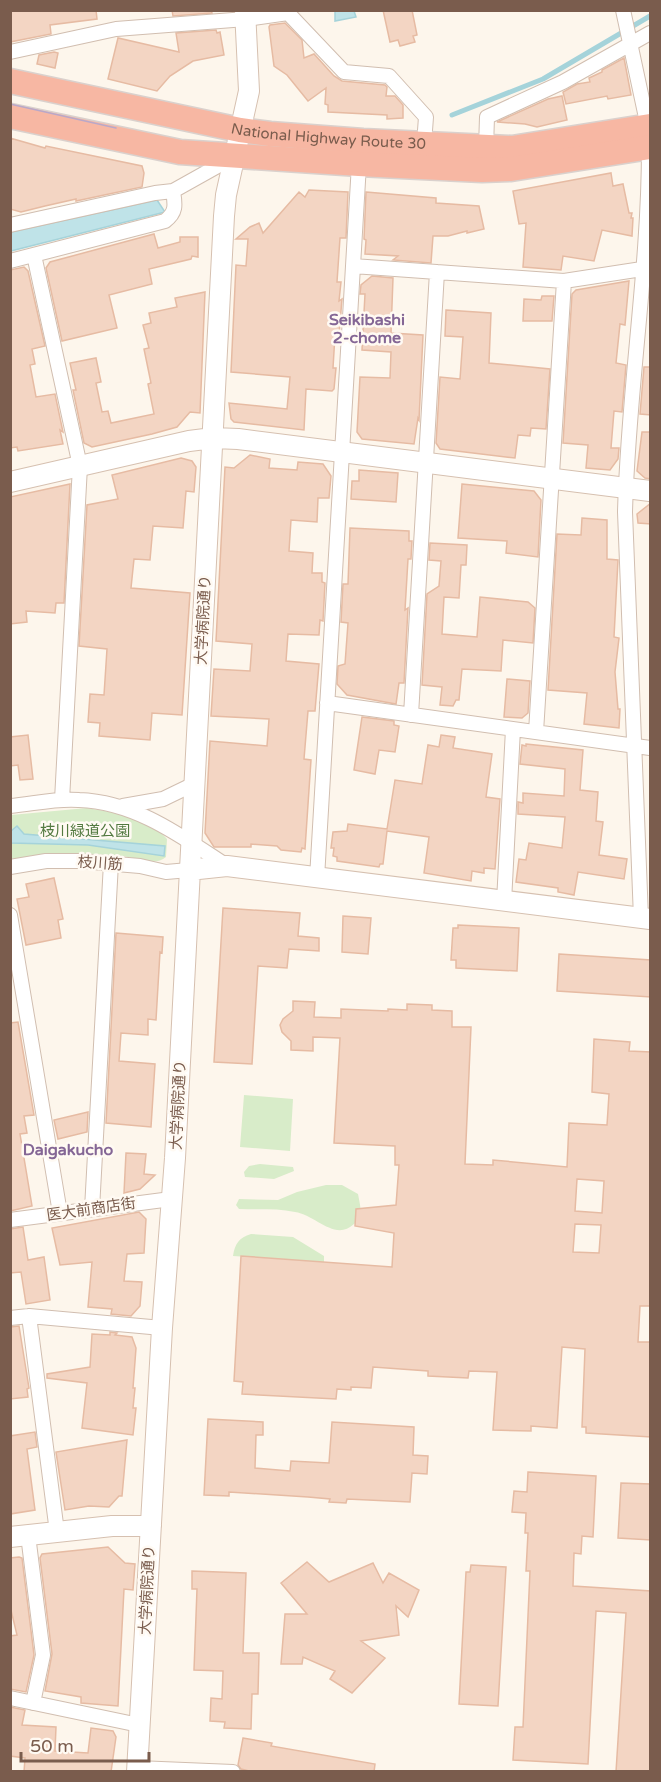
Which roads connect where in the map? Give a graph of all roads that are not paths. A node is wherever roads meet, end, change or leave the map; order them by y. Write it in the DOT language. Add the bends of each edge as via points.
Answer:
graph roads {
  1 [pos="246,15"];
  2 [pos="624,16"];
  3 [pos="651,33"];
  4 [pos="629,41"];
  5 [pos="10,52"];
  6 [pos="10,81"];
  7 [pos="10,116"];
  8 [pos="240,129"];
  9 [pos="650,137"];
  10 [pos="424,144"];
  11 [pos="486,148"];
  12 [pos="234,157"];
  13 [pos="359,164"];
  14 [pos="173,191"];
  15 [pos="10,225"];
  16 [pos="34,255"];
  17 [pos="10,261"];
  18 [pos="353,266"];
  19 [pos="646,270"];
  20 [pos="437,272"];
  21 [pos="564,281"];
  22 [pos="213,438"];
  23 [pos="341,452"];
  24 [pos="426,463"];
  25 [pos="80,466"];
  26 [pos="552,479"];
  27 [pos="10,482"];
  28 [pos="625,488"];
  29 [pos="651,491"];
  30 [pos="327,703"];
  31 [pos="411,715"];
  32 [pos="513,729"];
  33 [pos="536,732"];
  34 [pos="634,746"];
  35 [pos="651,748"];
  36 [pos="194,784"];
  37 [pos="62,800"];
  38 [pos="10,806"];
  39 [pos="123,806"];
  40 [pos="191,842"];
  41 [pos="111,863"];
  42 [pos="227,866"];
  43 [pos="10,867"];
  44 [pos="189,870"];
  45 [pos="317,878"];
  46 [pos="504,902"];
  47 [pos="10,915"];
  48 [pos="646,919"];
  49 [pos="171,1199"];
  50 [pos="92,1209"];
  51 [pos="60,1213"];
  52 [pos="10,1220"];
  53 [pos="29,1316"];
  54 [pos="10,1318"];
  55 [pos="162,1328"];
  56 [pos="151,1526"];
  57 [pos="57,1532"];
  58 [pos="19,1536"];
  59 [pos="10,1698"];
  60 [pos="33,1703"];
  61 [pos="139,1725"];
  62 [pos="137,1770"];
  63 [pos="233,1772"];
  1 -- 5 [label="street" via="116,28"];
  1 -- 8 [label="street, 大学病院通り" via="249,91"];
  1 -- 10 [label="street" via="288,13 344,72 389,76 426,117"];
  2 -- 4 [label="street"];
  3 -- 4 [label="street"];
  4 -- 9 [label="street"];
  4 -- 11 [label="street" via="563,82 487,117"];
  6 -- 8 [label="highway, National Highway Route 30"];
  7 -- 12 [label="highway, National Highway Route 30" via="180,152"];
  8 -- 10 [label="highway, National Highway Route 30"];
  8 -- 12 [label="street, 大学病院通り"];
  9 -- 11 [label="highway, National Highway Route 30"];
  9 -- 13 [label="highway, National Highway Route 30" via="511,170"];
  9 -- 19 [label="street"];
  10 -- 11 [label="highway, National Highway Route 30"];
  12 -- 13 [label="highway, National Highway Route 30"];
  12 -- 14 [label="street"];
  12 -- 22 [label="street, 大学病院通り" via="224,216"];
  13 -- 18 [label="street"];
  14 -- 15 [label="street"];
  14 -- 16 [label="street" via="176,208 165,220"];
  16 -- 17 [label="street"];
  16 -- 25 [label="street"];
  18 -- 20 [label="street"];
  18 -- 23 [label="street"];
  19 -- 21 [label="street"];
  19 -- 28 [label="street"];
  20 -- 21 [label="street"];
  20 -- 24 [label="street"];
  21 -- 26 [label="street"];
  22 -- 23 [label="street"];
  22 -- 25 [label="street"];
  22 -- 36 [label="street, 大学病院通り"];
  23 -- 24 [label="street"];
  23 -- 30 [label="street"];
  24 -- 26 [label="street"];
  24 -- 31 [label="street"];
  25 -- 27 [label="street"];
  25 -- 37 [label="street"];
  26 -- 28 [label="street"];
  26 -- 33 [label="street"];
  28 -- 29 [label="street"];
  28 -- 34 [label="street"];
  30 -- 31 [label="street"];
  30 -- 45 [label="street"];
  31 -- 32 [label="street"];
  32 -- 33 [label="street"];
  32 -- 46 [label="street"];
  33 -- 34 [label="street"];
  34 -- 35 [label="street"];
  34 -- 48 [label="street"];
  36 -- 39 [label="street" via="164,799"];
  36 -- 40 [label="street, 大学病院通り"];
  37 -- 38 [label="street"];
  37 -- 39 [label="street"];
  39 -- 40 [label="street"];
  40 -- 42 [label="street"];
  40 -- 44 [label="street, 大学病院通り"];
  41 -- 43 [label="street, 枝川筋" via="46,861"];
  41 -- 44 [label="street, 枝川筋" via="166,872"];
  41 -- 50 [label="street"];
  42 -- 44 [label="street"];
  42 -- 45 [label="street"];
  44 -- 49 [label="street, 大学病院通り"];
  45 -- 46 [label="street"];
  46 -- 48 [label="street"];
  47 -- 51 [label="street"];
  49 -- 50 [label="street, 医大前商店街"];
  49 -- 55 [label="street, 大学病院通り"];
  50 -- 51 [label="street, 医大前商店街"];
  51 -- 52 [label="street, 医大前商店街"];
  53 -- 54 [label="street"];
  53 -- 55 [label="street"];
  53 -- 57 [label="street"];
  55 -- 56 [label="street, 大学病院通り"];
  56 -- 57 [label="street"];
  56 -- 61 [label="street, 大学病院通り"];
  57 -- 58 [label="street"];
  58 -- 60 [label="street" via="43,1655"];
  59 -- 60 [label="street"];
  60 -- 61 [label="street"];
  61 -- 62 [label="street, 大学病院通り"];
  62 -- 63 [label="street"];
}
